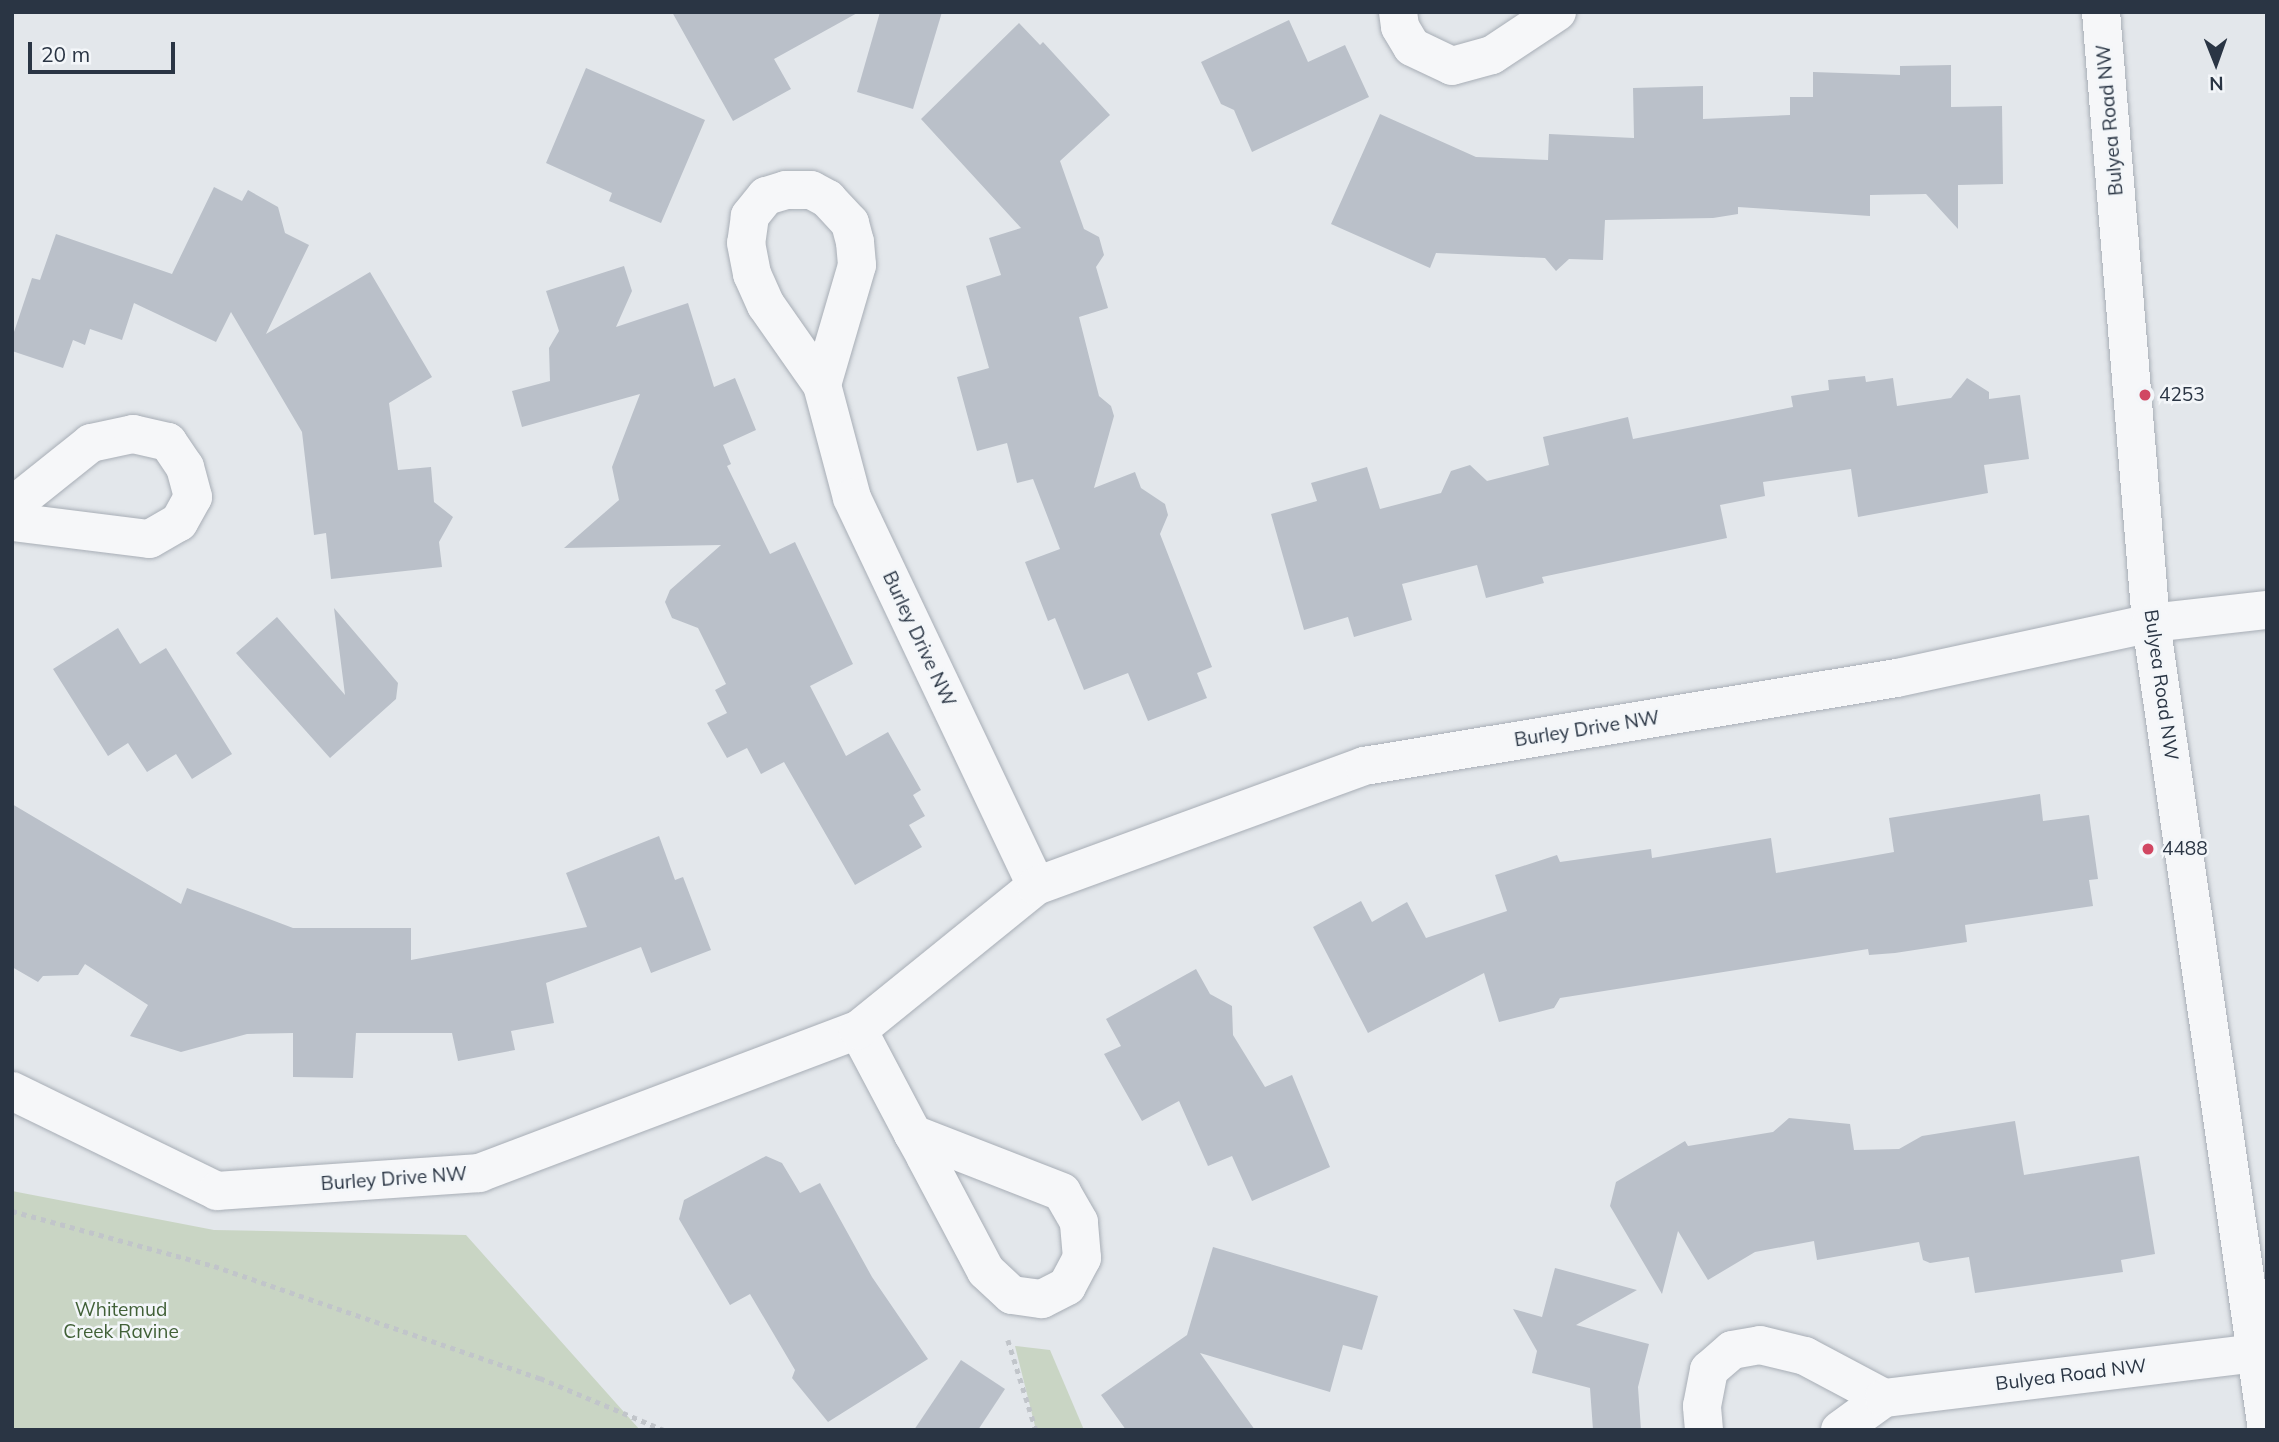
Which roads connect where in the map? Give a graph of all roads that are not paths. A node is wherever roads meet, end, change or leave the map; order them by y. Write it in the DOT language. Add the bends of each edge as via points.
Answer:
graph roads {
  1 [pos="1398,12"];
  2 [pos="1557,12"];
  3 [pos="2101,12"];
  4 [pos="822,385"];
  5 [pos="12,506"];
  6 [pos="12,522"];
  7 [pos="2267,610"];
  8 [pos="2151,623"];
  9 [pos="1036,886"];
  10 [pos="858,1030"];
  11 [pos="12,1091"];
  12 [pos="913,1134"];
  13 [pos="2257,1353"];
  14 [pos="1884,1398"];
  15 [pos="1704,1430"];
  16 [pos="1840,1430"];
  17 [pos="2267,1430"];
  1 -- 2 [label="street" via="1399,27 1412,47 1452,66 1492,55"];
  3 -- 8 [label="street, Bulyea Road NW"];
  4 -- 9 [label="street, Burley Drive NW" via="852,498"];
  5 -- 6 [label="street" via="91,443 133,434 168,442 185,467 193,497 179,522 149,539"];
  7 -- 8 [label="street, Burley Drive NW"];
  8 -- 9 [label="street, Burley Drive NW" via="1897,678 1364,766"];
  8 -- 13 [label="street, Bulyea Road NW"];
  9 -- 10 [label="street, Burley Drive NW"];
  10 -- 11 [label="street, Burley Drive NW" via="479,1173 217,1191"];
  10 -- 12 [label="street"];
  12 -- 12 [label="street" via="1062,1192 1079,1222 1082,1258 1067,1286 1042,1299 1012,1295 986,1271"];
  13 -- 14 [label="street, Bulyea Road NW"];
  13 -- 17 [label="street, Bulyea Road NW"];
  14 -- 15 [label="street" via="1805,1356 1760,1345 1732,1350 1709,1370 1702,1406"];
  14 -- 16 [label="street, Bulyea Road NW"];
}
